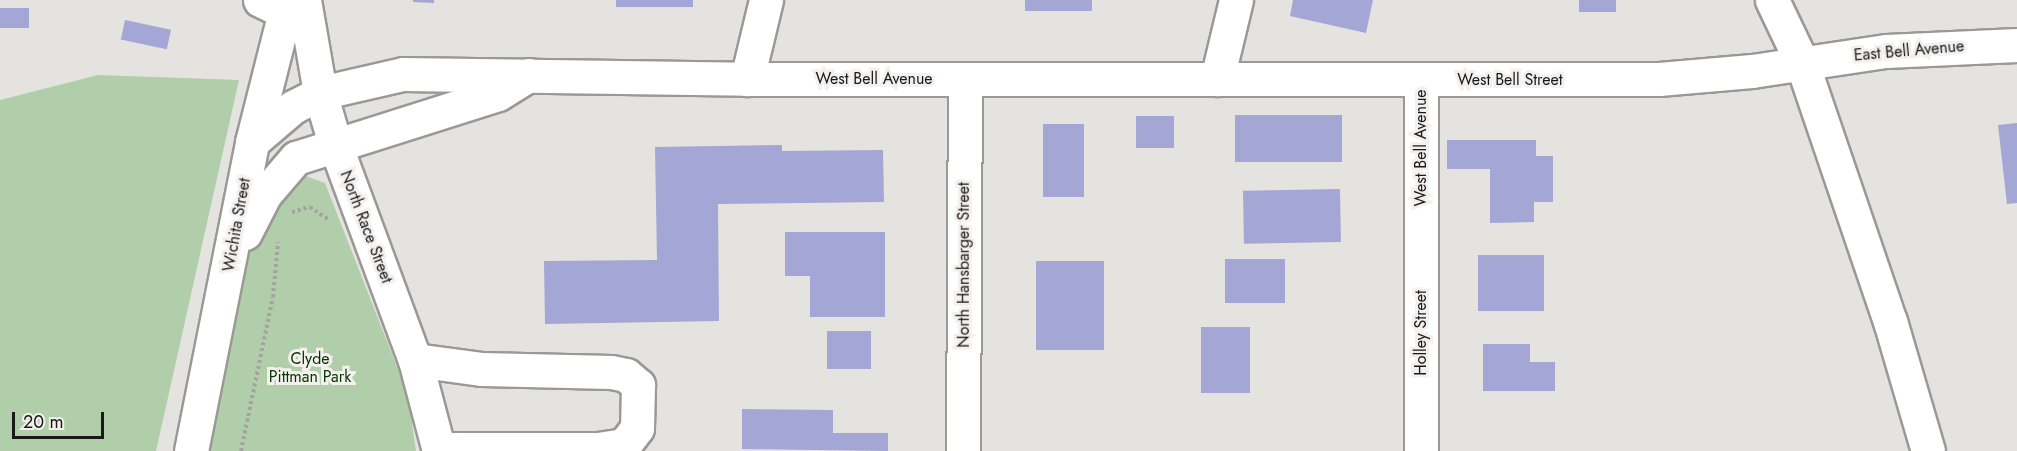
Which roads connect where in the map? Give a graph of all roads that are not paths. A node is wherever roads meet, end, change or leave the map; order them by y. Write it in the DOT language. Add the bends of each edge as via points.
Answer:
graph roads {
  1 [pos="765,0"];
  2 [pos="1236,0"];
  3 [pos="1772,0"];
  4 [pos="284,3"];
  5 [pos="2017,45"];
  6 [pos="1802,63"];
  7 [pos="532,73"];
  8 [pos="747,79"];
  9 [pos="965,79"];
  10 [pos="1217,80"];
  11 [pos="1421,81"];
  12 [pos="320,93"];
  13 [pos="252,142"];
  14 [pos="336,147"];
  15 [pos="1421,215"];
  16 [pos="231,260"];
  17 [pos="415,360"];
  18 [pos="439,450"];
  19 [pos="191,451"];
  20 [pos="963,451"];
  21 [pos="1421,451"];
  22 [pos="1928,451"];
  1 -- 8 [label="street"];
  2 -- 10 [label="street"];
  3 -- 6 [label="street"];
  4 -- 12 [label="street, North Race Street"];
  4 -- 13 [label="street, Wichita Street"];
  5 -- 6 [label="street, East Bell Avenue" via="1886,51"];
  6 -- 11 [label="street, West Bell Street" via="1659,79"];
  6 -- 22 [label="street" via="1890,321"];
  7 -- 8 [label="street, West Bell Avenue"];
  7 -- 12 [label="street, West Bell Avenue" via="403,74"];
  7 -- 14 [label="street" via="498,94"];
  8 -- 9 [label="street, West Bell Avenue"];
  9 -- 10 [label="street, West Bell Avenue"];
  9 -- 20 [label="street, North Hansbarger Street"];
  10 -- 11 [label="street, West Bell Street"];
  11 -- 15 [label="street, West Bell Avenue"];
  12 -- 13 [label="street, West Bell Avenue" via="293,107"];
  12 -- 14 [label="street, North Race Street"];
  13 -- 16 [label="street, Wichita Street"];
  14 -- 16 [label="street" via="296,158 265,194"];
  14 -- 17 [label="street, North Race Street"];
  15 -- 21 [label="street, Holley Street"];
  16 -- 19 [label="street, Wichita Street"];
  17 -- 18 [label="street, North Race Street"];
  17 -- 18 [label="street" via="482,369 611,372 626,375 638,385 637,428 624,445 599,449"];
}
